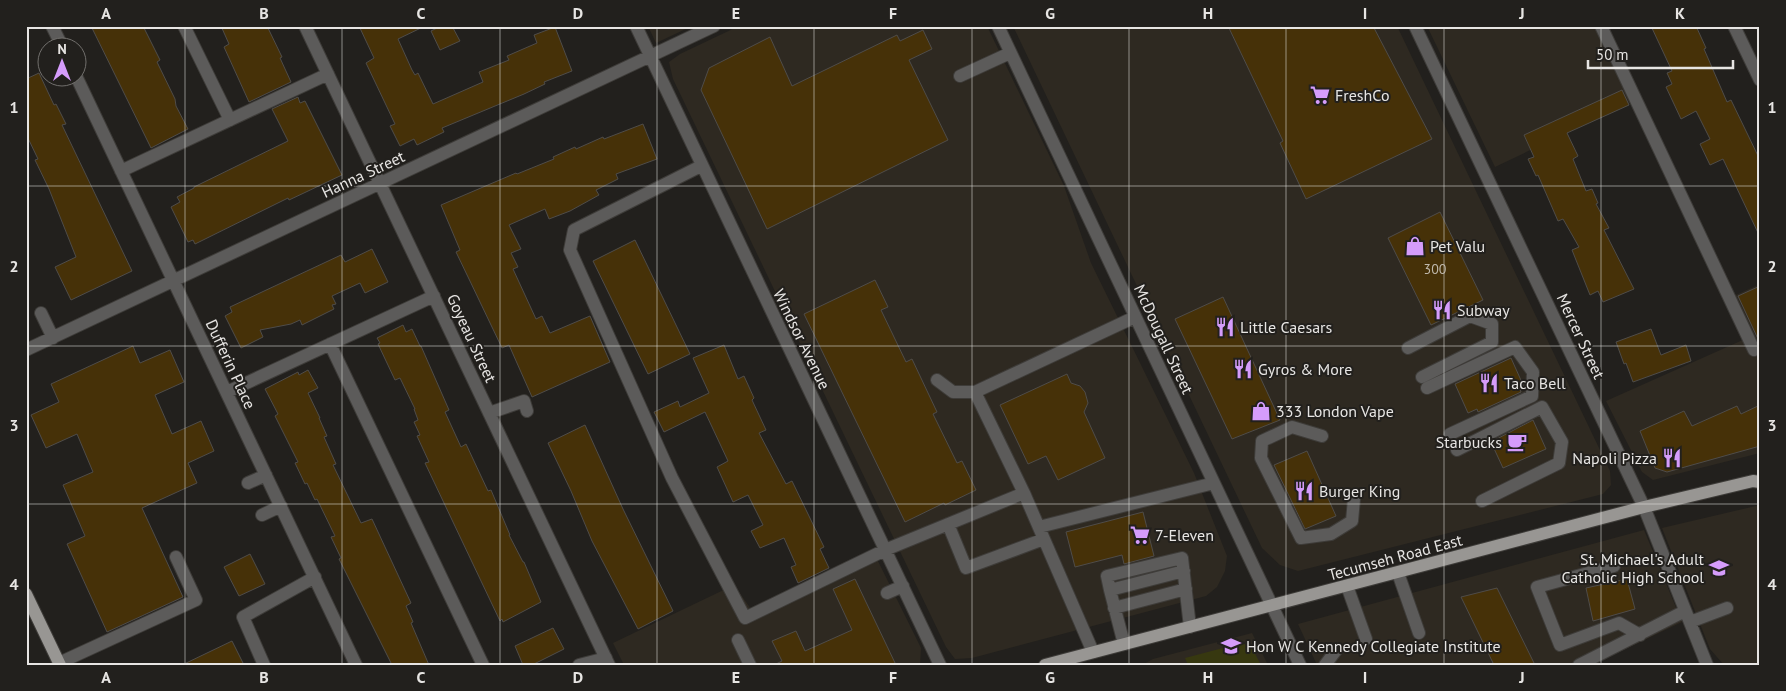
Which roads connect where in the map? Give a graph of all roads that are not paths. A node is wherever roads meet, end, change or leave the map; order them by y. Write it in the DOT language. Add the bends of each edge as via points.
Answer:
graph roads {
  1 [pos="52,26"];
  2 [pos="184,26"];
  3 [pos="305,26"];
  4 [pos="636,26"];
  5 [pos="714,26"];
  6 [pos="998,26"];
  7 [pos="1415,26"];
  8 [pos="1602,26"];
  9 [pos="1734,26"];
  10 [pos="57,38"];
  11 [pos="1010,53"];
  12 [pos="650,57"];
  13 [pos="328,74"];
  14 [pos="960,76"];
  15 [pos="1760,80"];
  16 [pos="82,88"];
  17 [pos="230,120"];
  18 [pos="701,166"];
  19 [pos="121,171"];
  20 [pos="380,184"];
  21 [pos="174,281"];
  22 [pos="434,296"];
  23 [pos="42,313"];
  24 [pos="1135,317"];
  25 [pos="53,338"];
  26 [pos="330,344"];
  27 [pos="1760,347"];
  28 [pos="1408,348"];
  29 [pos="26,350"];
  30 [pos="937,380"];
  31 [pos="227,392"];
  32 [pos="975,392"];
  33 [pos="527,411"];
  34 [pos="489,413"];
  35 [pos="1450,434"];
  36 [pos="1322,436"];
  37 [pos="1457,450"];
  38 [pos="266,475"];
  39 [pos="1758,480"];
  40 [pos="248,483"];
  41 [pos="1214,483"];
  42 [pos="1024,493"];
  43 [pos="1354,499"];
  44 [pos="1482,501"];
  45 [pos="281,506"];
  46 [pos="1644,507"];
  47 [pos="262,515"];
  48 [pos="948,524"];
  49 [pos="1041,533"];
  50 [pos="886,550"];
  51 [pos="176,556"];
  52 [pos="1614,566"];
  53 [pos="1398,573"];
  54 [pos="315,577"];
  55 [pos="903,586"];
  56 [pos="1347,586"];
  57 [pos="1186,589"];
  58 [pos="26,594"];
  59 [pos="887,594"];
  60 [pos="1272,606"];
  61 [pos="1114,608"];
  62 [pos="1727,608"];
  63 [pos="1688,617"];
  64 [pos="1190,627"];
  65 [pos="1420,633"];
  66 [pos="1640,635"];
  67 [pos="1366,639"];
  68 [pos="738,640"];
  69 [pos="1124,644"];
  70 [pos="1337,649"];
  71 [pos="1094,652"];
  72 [pos="607,662"];
  73 [pos="60,664"];
  74 [pos="264,665"];
  75 [pos="356,665"];
  76 [pos="483,665"];
  77 [pos="579,665"];
  78 [pos="750,665"];
  79 [pos="940,665"];
  80 [pos="1045,665"];
  81 [pos="1300,665"];
  82 [pos="1325,665"];
  83 [pos="1579,665"];
  84 [pos="1707,665"];
  1 -- 10 [label="street"];
  2 -- 17 [label="street"];
  3 -- 13 [label="street, Goyeau Street"];
  4 -- 12 [label="street, Windsor Avenue"];
  5 -- 12 [label="street, Hanna Street"];
  6 -- 11 [label="street, McDougall Street"];
  7 -- 46 [label="street, Mercer Street"];
  8 -- 27 [label="street" via="1754,350"];
  9 -- 15 [label="street"];
  11 -- 14 [label="street"];
  11 -- 24 [label="street, McDougall Street"];
  12 -- 18 [label="street, Windsor Avenue"];
  12 -- 20 [label="street, Hanna Street"];
  13 -- 17 [label="street"];
  13 -- 20 [label="street, Goyeau Street"];
  16 -- 19 [label="street, Dufferin Place"];
  17 -- 19 [label="street"];
  18 -- 50 [label="street, Windsor Avenue"];
  18 -- 50 [label="street" via="574,230 570,250 672,478 745,618"];
  19 -- 21 [label="street, Dufferin Place"];
  20 -- 21 [label="street, Hanna Street"];
  20 -- 22 [label="street, Goyeau Street"];
  21 -- 25 [label="street, Hanna Street"];
  21 -- 31 [label="street, Dufferin Place"];
  22 -- 26 [label="street"];
  22 -- 34 [label="street, Goyeau Street"];
  23 -- 25 [label="street"];
  24 -- 32 [label="street"];
  24 -- 41 [label="street, McDougall Street"];
  25 -- 29 [label="street, Hanna Street"];
  26 -- 31 [label="street"];
  26 -- 76 [label="street"];
  28 -- 35 [label="street" via="1470,316 1492,324 1492,342 1425,383 1515,347 1532,372 1532,396"];
  30 -- 32 [label="street" via="954,392"];
  31 -- 38 [label="street, Dufferin Place"];
  32 -- 42 [label="street"];
  33 -- 34 [label="street" via="524,401"];
  34 -- 72 [label="street, Goyeau Street"];
  36 -- 43 [label="street" via="1292,427 1262,441 1261,458 1301,538 1330,534 1352,520"];
  37 -- 44 [label="street" via="1542,407 1562,442 1558,463"];
  38 -- 40 [label="street"];
  38 -- 45 [label="street, Dufferin Place"];
  39 -- 46 [label="main road, Tecumseh Road East"];
  41 -- 49 [label="street"];
  41 -- 60 [label="street, McDougall Street"];
  42 -- 48 [label="street"];
  42 -- 49 [label="street"];
  45 -- 47 [label="street"];
  45 -- 54 [label="street, Dufferin Place"];
  46 -- 53 [label="main road, Tecumseh Road East"];
  46 -- 63 [label="street, Mercer Street"];
  48 -- 49 [label="street" via="966,568"];
  48 -- 50 [label="street"];
  49 -- 71 [label="street"];
  50 -- 55 [label="street, Windsor Avenue"];
  51 -- 73 [label="street" via="196,600"];
  52 -- 66 [label="street" via="1537,587 1560,645 1619,623"];
  53 -- 56 [label="main road, Tecumseh Road East"];
  53 -- 65 [label="street"];
  54 -- 74 [label="street" via="244,617"];
  54 -- 75 [label="street, Dufferin Place"];
  55 -- 59 [label="street"];
  55 -- 79 [label="street, Windsor Avenue"];
  56 -- 60 [label="main road, Tecumseh Road East"];
  56 -- 67 [label="street"];
  57 -- 61 [label="street"];
  57 -- 61 [label="street" via="1182,558 1107,576"];
  57 -- 64 [label="street"];
  58 -- 73 [label="main road"];
  60 -- 64 [label="main road, Tecumseh Road East"];
  60 -- 81 [label="street, McDougall Street"];
  61 -- 69 [label="street"];
  62 -- 63 [label="street"];
  63 -- 66 [label="street"];
  63 -- 84 [label="street, Mercer Street"];
  64 -- 69 [label="main road, Tecumseh Road East"];
  66 -- 83 [label="street"];
  68 -- 78 [label="street"];
  69 -- 71 [label="main road, Tecumseh Road East"];
  70 -- 82 [label="street"];
  71 -- 80 [label="main road, Tecumseh Road East"];
  72 -- 77 [label="street"];
}
